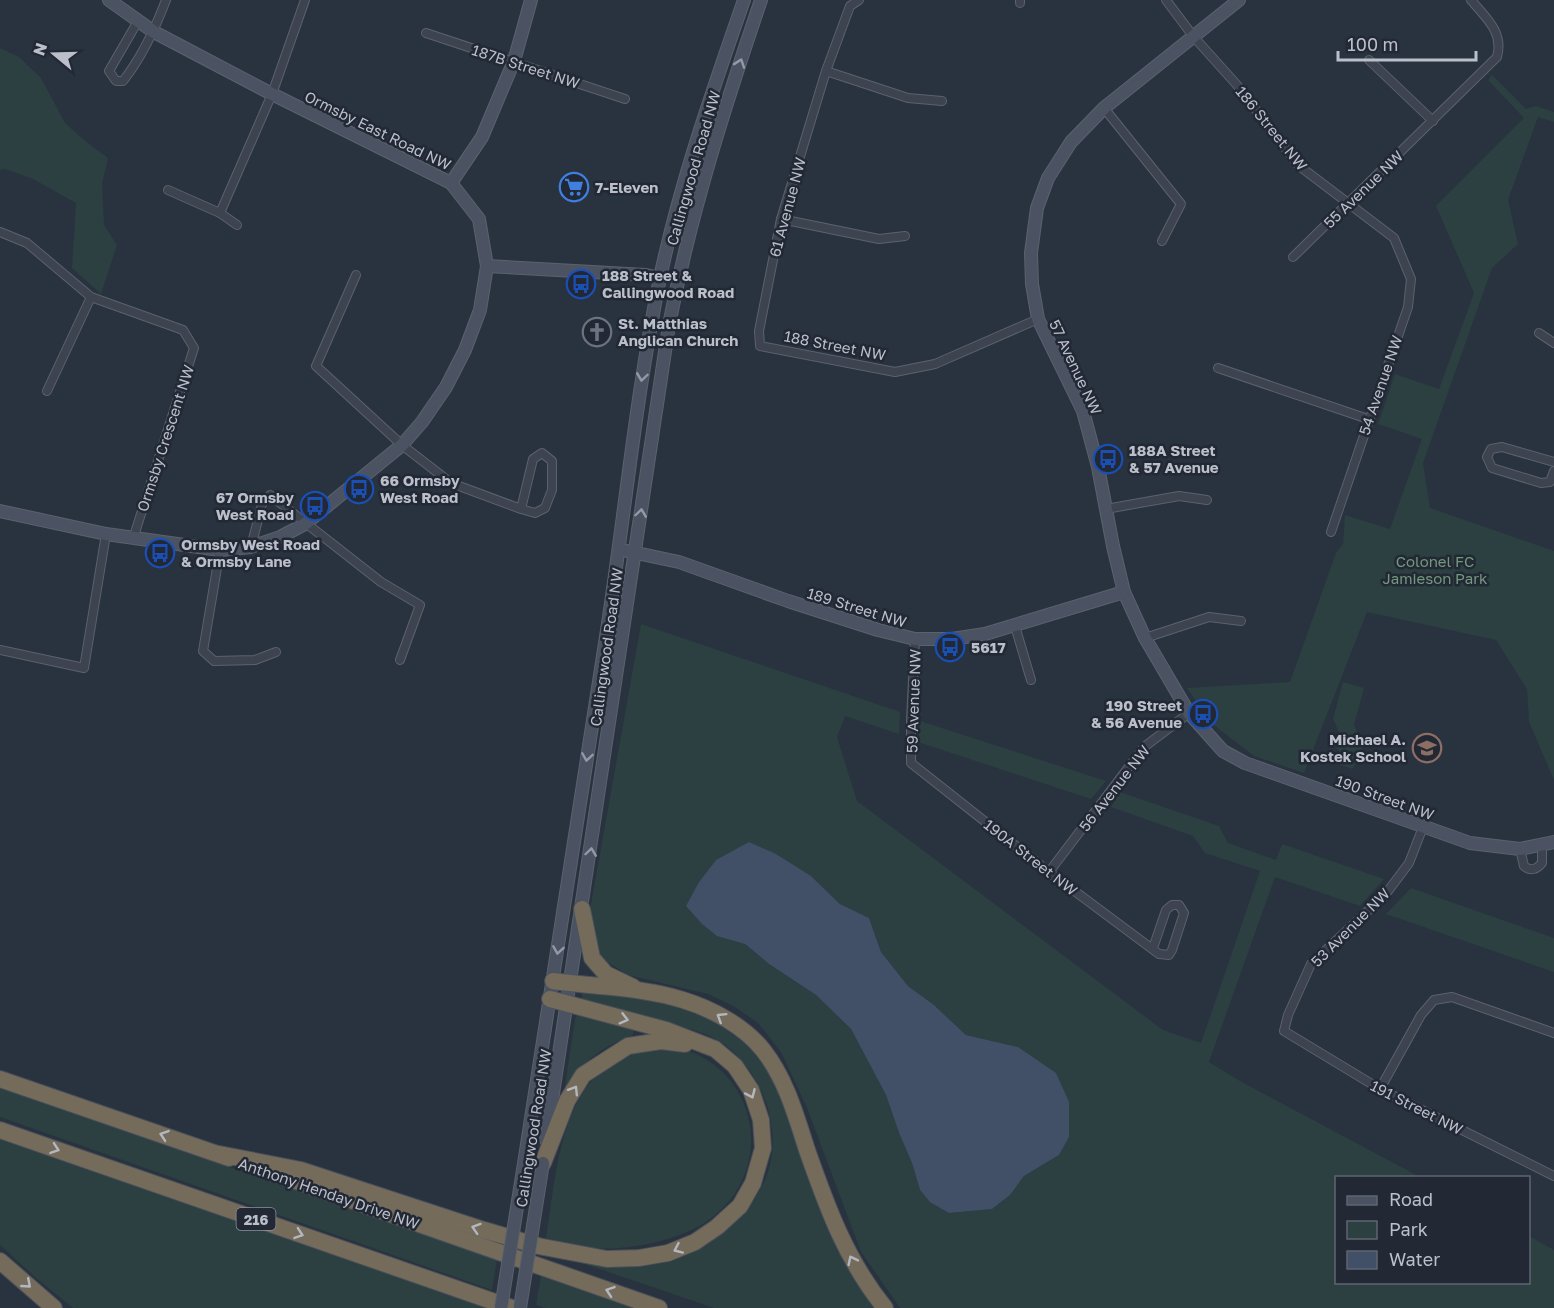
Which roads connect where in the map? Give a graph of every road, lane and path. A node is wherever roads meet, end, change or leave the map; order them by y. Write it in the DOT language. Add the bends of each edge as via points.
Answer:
graph roads {
  1 [pos="109,0"];
  2 [pos="166,0"];
  3 [pos="305,0"];
  4 [pos="531,0"];
  5 [pos="744,0"];
  6 [pos="761,0"];
  7 [pos="859,0"];
  8 [pos="1166,0"];
  9 [pos="1239,0"];
  10 [pos="1471,0"];
  11 [pos="138,21"];
  12 [pos="154,32"];
  13 [pos="426,33"];
  14 [pos="1193,36"];
  15 [pos="1369,60"];
  16 [pos="514,61"];
  17 [pos="826,70"];
  18 [pos="272,94"];
  19 [pos="625,99"];
  20 [pos="942,101"];
  21 [pos="1104,108"];
  22 [pos="1433,121"];
  23 [pos="451,183"];
  24 [pos="168,190"];
  25 [pos="1348,205"];
  26 [pos="220,213"];
  27 [pos="781,219"];
  28 [pos="237,225"];
  29 [pos="0,232"];
  30 [pos="905,236"];
  31 [pos="1394,238"];
  32 [pos="1161,241"];
  33 [pos="1293,257"];
  34 [pos="488,266"];
  35 [pos="356,275"];
  36 [pos="660,278"];
  37 [pos="677,281"];
  38 [pos="91,297"];
  39 [pos="1038,319"];
  40 [pos="1539,333"];
  41 [pos="1554,343"];
  42 [pos="760,346"];
  43 [pos="1218,368"];
  44 [pos="47,391"];
  45 [pos="1368,419"];
  46 [pos="402,446"];
  47 [pos="1554,462"];
  48 [pos="1554,471"];
  49 [pos="1207,500"];
  50 [pos="520,509"];
  51 [pos="1106,509"];
  52 [pos="0,512"];
  53 [pos="305,524"];
  54 [pos="1331,532"];
  55 [pos="106,534"];
  56 [pos="133,539"];
  57 [pos="251,547"];
  58 [pos="220,550"];
  59 [pos="619,550"];
  60 [pos="635,553"];
  61 [pos="1124,592"];
  62 [pos="1241,621"];
  63 [pos="1015,626"];
  64 [pos="1145,638"];
  65 [pos="915,639"];
  66 [pos="0,650"];
  67 [pos="276,652"];
  68 [pos="400,660"];
  69 [pos="1031,680"];
  70 [pos="1190,713"];
  71 [pos="911,763"];
  72 [pos="1423,827"];
  73 [pos="1548,844"];
  74 [pos="1520,849"];
  75 [pos="1049,872"];
  76 [pos="582,909"];
  77 [pos="1153,948"];
  78 [pos="553,981"];
  79 [pos="571,984"];
  80 [pos="642,991"];
  81 [pos="550,999"];
  82 [pos="568,1003"];
  83 [pos="1284,1031"];
  84 [pos="1554,1033"];
  85 [pos="715,1049"];
  86 [pos="0,1079"];
  87 [pos="1380,1089"];
  88 [pos="0,1130"];
  89 [pos="219,1154"];
  90 [pos="543,1163"];
  91 [pos="1554,1176"];
  92 [pos="0,1260"];
  93 [pos="54,1308"];
  94 [pos="501,1308"];
  95 [pos="512,1308"];
  96 [pos="520,1308"];
  97 [pos="659,1308"];
  98 [pos="885,1308"];
  1 -- 11 [label="street, Ormsby East Road NW"];
  2 -- 12 [label="street"];
  3 -- 18 [label="street"];
  4 -- 16 [label="street"];
  5 -- 36 [label="street, Callingwood Road NW" via="700,127"];
  37 -- 6 [label="street, Callingwood Road NW, one-way" via="719,123"];
  7 -- 17 [label="street, 61 Avenue NW" via="850,6"];
  8 -- 14 [label="street, 186 Street NW"];
  9 -- 14 [label="street, 57 Avenue NW"];
  10 -- 22 [label="street, 55 Avenue NW" via="1497,32 1497,57"];
  11 -- 12 [label="street, Ormsby East Road NW"];
  11 -- 12 [label="street" via="109,71 116,81 123,81"];
  12 -- 18 [label="street, Ormsby East Road NW"];
  13 -- 16 [label="street, 187B Street NW"];
  14 -- 21 [label="street, 57 Avenue NW"];
  14 -- 25 [label="street, 186 Street NW" via="1237,85 1298,165"];
  15 -- 22 [label="street"];
  16 -- 19 [label="street, 187B Street NW"];
  16 -- 23 [label="street" via="482,137"];
  17 -- 20 [label="street" via="908,98"];
  17 -- 27 [label="street, 61 Avenue NW"];
  18 -- 23 [label="street, Ormsby East Road NW"];
  18 -- 26 [label="street"];
  21 -- 32 [label="street" via="1181,204"];
  21 -- 39 [label="street, 57 Avenue NW" via="1071,142 1048,178 1037,208 1031,253"];
  22 -- 25 [label="street, 55 Avenue NW"];
  23 -- 34 [label="street, Ormsby East Road NW" via="479,219"];
  24 -- 26 [label="street"];
  25 -- 31 [label="street, 186 Street NW"];
  25 -- 33 [label="street, 55 Avenue NW"];
  26 -- 28 [label="street"];
  27 -- 30 [label="street" via="879,239"];
  27 -- 42 [label="street, 61 Avenue NW" via="759,331"];
  29 -- 38 [label="street, Ormsby Crescent NW" via="27,243"];
  31 -- 45 [label="street, 54 Avenue NW" via="1410,279 1408,307"];
  34 -- 36 [label="street"];
  34 -- 46 [label="street" via="480,310 465,350 446,387"];
  35 -- 46 [label="street" via="316,366"];
  36 -- 37 [label="street"];
  36 -- 59 [label="street, Callingwood Road NW, one-way"];
  60 -- 37 [label="street, Callingwood Road NW, one-way"];
  38 -- 44 [label="street"];
  38 -- 56 [label="street, Ormsby Crescent NW" via="183,330 194,348"];
  39 -- 42 [label="street, 188 Street NW" via="935,364 895,372"];
  39 -- 51 [label="street, 57 Avenue NW" via="1083,411"];
  40 -- 41 [label="street"];
  43 -- 45 [label="street"];
  45 -- 54 [label="street, 54 Avenue NW"];
  46 -- 50 [label="street" via="451,483"];
  46 -- 53 [label="street"];
  47 -- 48 [label="street" via="1502,447 1491,449 1487,457 1492,468 1540,483 1550,482"];
  49 -- 51 [label="street" via="1179,496"];
  50 -- 50 [label="street" via="535,513 545,508 552,490 552,461 542,453 533,459"];
  51 -- 61 [label="street, 57 Avenue NW"];
  52 -- 55 [label="street"];
  53 -- 57 [label="street"];
  53 -- 57 [label="street" via="270,495 262,504"];
  53 -- 68 [label="street" via="381,582 420,605"];
  55 -- 56 [label="street"];
  55 -- 66 [label="street" via="84,668"];
  56 -- 58 [label="street"];
  57 -- 58 [label="street"];
  58 -- 67 [label="street" via="202,651 214,661 255,660"];
  59 -- 60 [label="street, 189 Street NW"];
  59 -- 78 [label="street, Callingwood Road NW, one-way"];
  60 -- 65 [label="street, 189 Street NW" via="679,562 788,601"];
  76 -- 60 [label="street, Callingwood Road NW, one-way"];
  61 -- 63 [label="street, 189 Street NW"];
  61 -- 64 [label="street, 57 Avenue NW"];
  62 -- 64 [label="street" via="1209,617"];
  63 -- 65 [label="street, 189 Street NW" via="952,639"];
  63 -- 69 [label="street"];
  64 -- 70 [label="street, 57 Avenue NW"];
  65 -- 71 [label="street, 59 Avenue NW"];
  70 -- 72 [label="street, 190 Street NW" via="1223,751 1245,763"];
  70 -- 75 [label="street, 56 Avenue NW" via="1144,747"];
  71 -- 75 [label="street, 190A Street NW"];
  72 -- 74 [label="street, 190 Street NW" via="1470,843"];
  72 -- 83 [label="street, 53 Avenue NW" via="1409,863 1385,895 1311,964"];
  73 -- 74 [label="street, 190 Street NW"];
  73 -- 74 [label="street, 190 Street NW" via="1542,863 1534,870 1524,866"];
  75 -- 77 [label="street, 190A Street NW"];
  76 -- 79 [label="street, Callingwood Road NW"];
  76 -- 80 [label="highway" via="592,958 606,974"];
  77 -- 77 [label="street" via="1159,954 1171,953 1184,913 1179,906 1172,905 1166,910"];
  78 -- 79 [label="highway"];
  78 -- 81 [label="street, Callingwood Road NW"];
  79 -- 80 [label="highway"];
  79 -- 82 [label="street, Callingwood Road NW"];
  98 -- 80 [label="highway, one-way" via="857,1269 841,1237 786,1089 763,1050 743,1031 708,1009"];
  81 -- 82 [label="highway"];
  81 -- 94 [label="street, Callingwood Road NW, bridge"];
  82 -- 85 [label="highway, one-way" via="666,1030"];
  82 -- 90 [label="street, Callingwood Road NW"];
  83 -- 87 [label="street, 191 Street NW"];
  84 -- 87 [label="street" via="1452,997 1434,1000 1420,1015"];
  85 -- 89 [label="highway, one-way" via="735,1066 751,1090 761,1120 763,1148 753,1183 740,1206 695,1242 668,1253 607,1259 549,1248 301,1170"];
  90 -- 85 [label="highway, one-way" via="567,1101 583,1075 608,1058 628,1046 662,1041"];
  89 -- 86 [label="highway, Anthony Henday Drive NW, one-way"];
  87 -- 91 [label="street, 191 Street NW"];
  88 -- 95 [label="highway, 216, one-way"];
  97 -- 89 [label="highway, Anthony Henday Drive NW, one-way"];
  90 -- 96 [label="street, Callingwood Road NW, bridge"];
  92 -- 93 [label="highway, one-way"];
}
